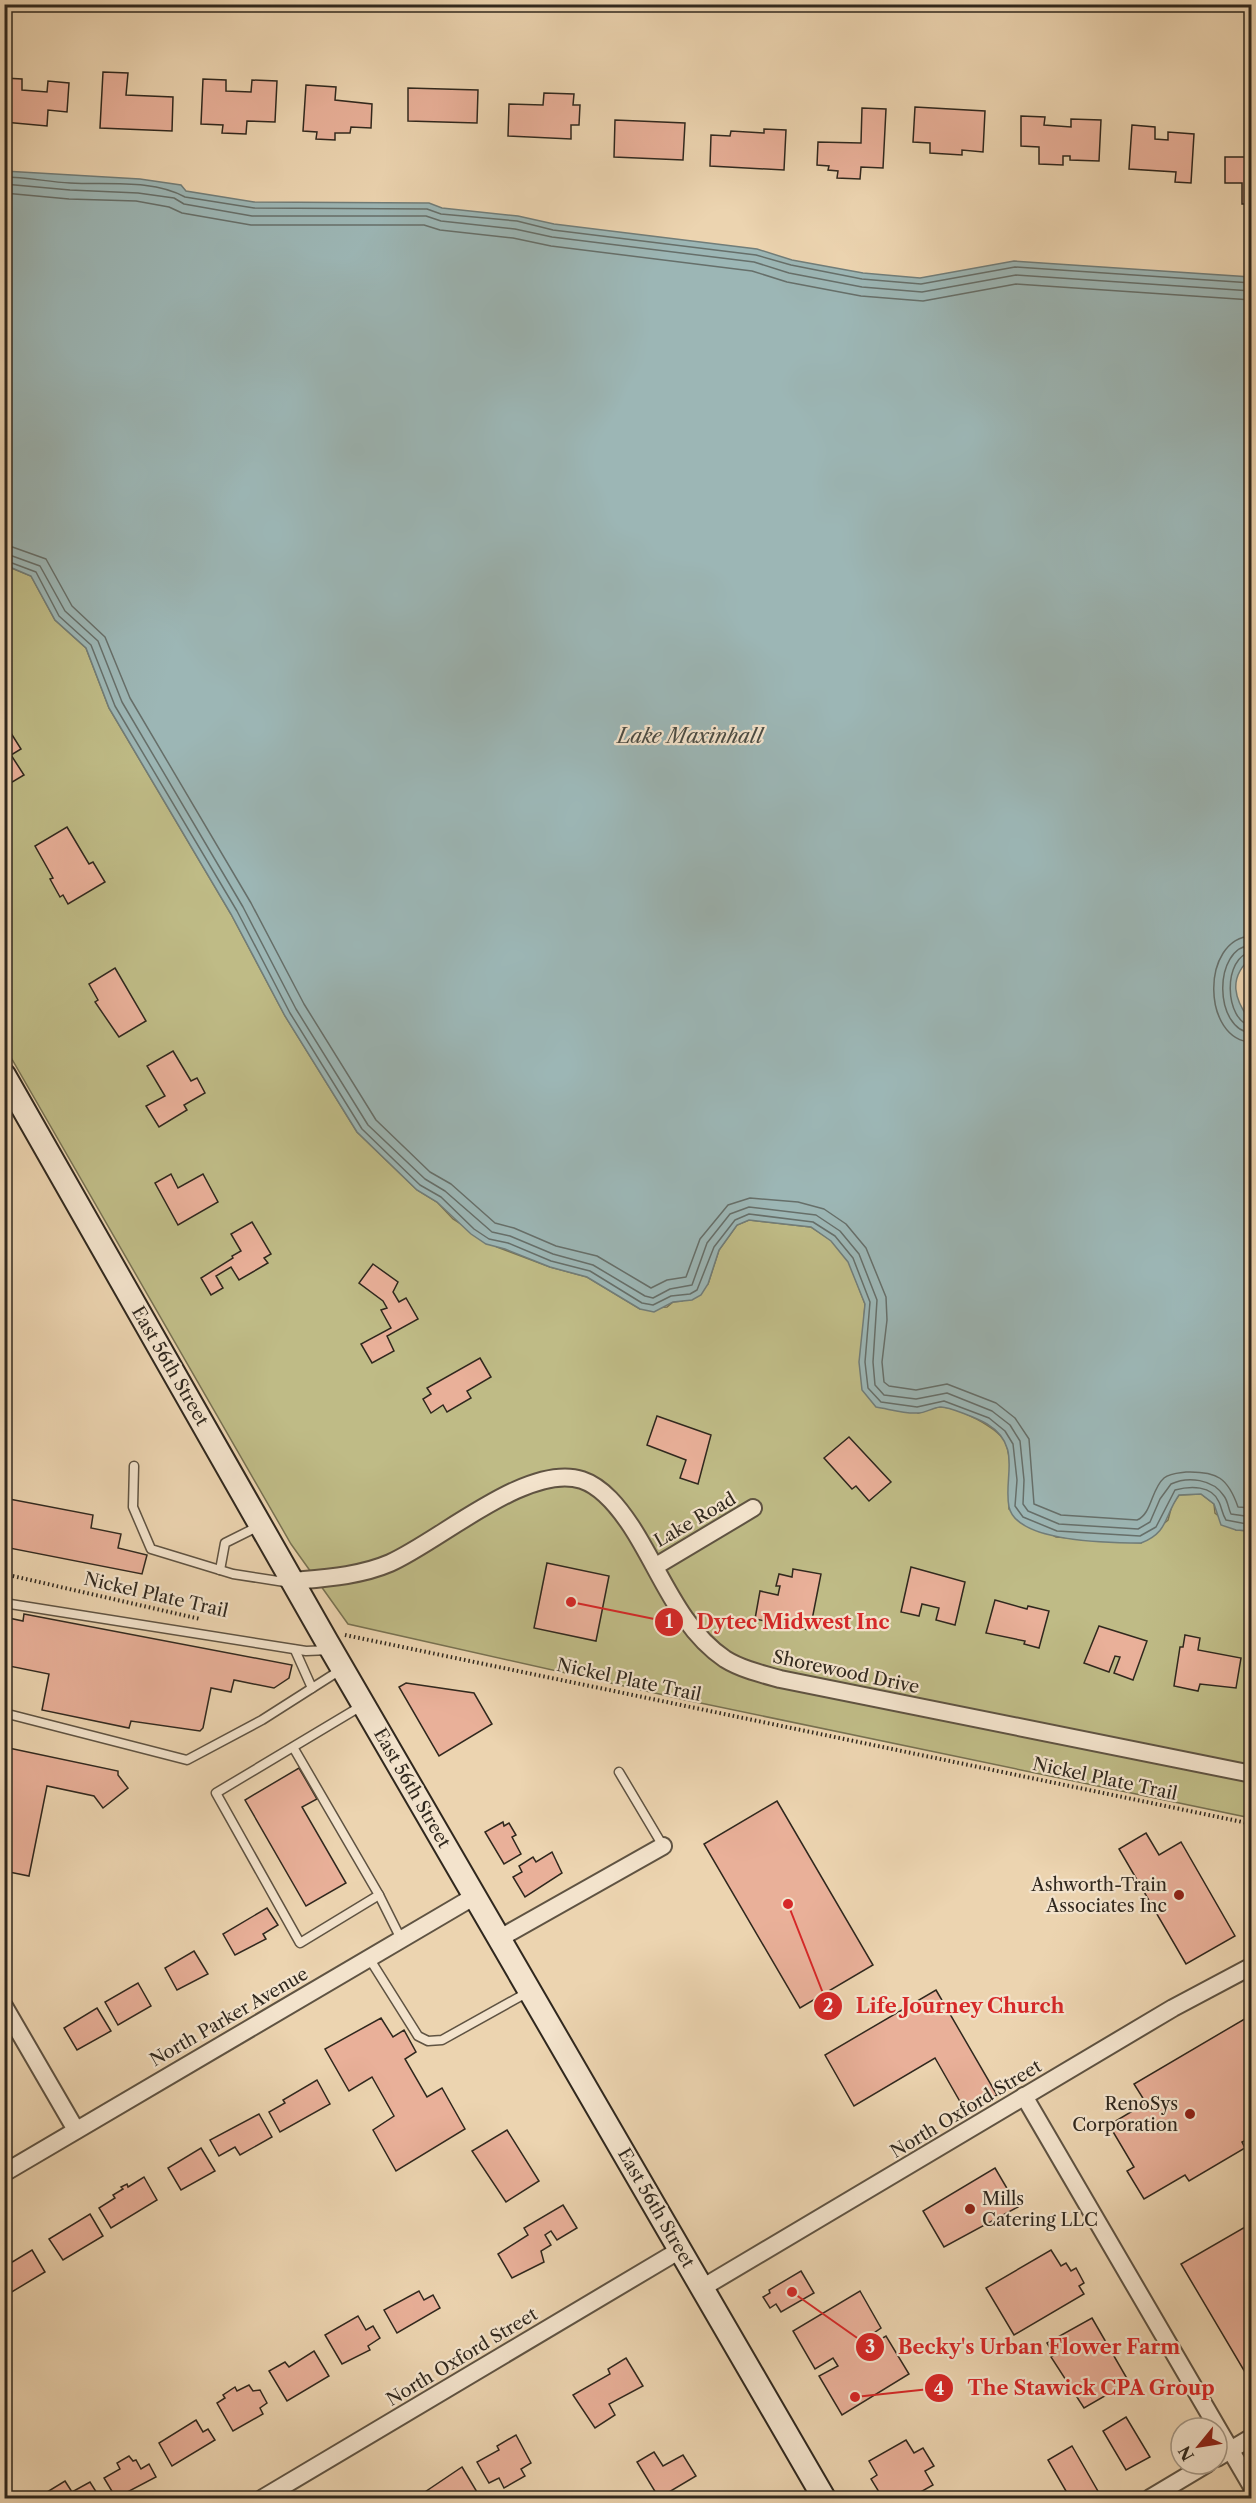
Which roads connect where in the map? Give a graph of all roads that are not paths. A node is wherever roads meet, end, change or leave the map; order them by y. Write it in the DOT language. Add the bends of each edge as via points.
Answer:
graph roads {
  1 [pos="4,1075"];
  2 [pos="134,1466"];
  3 [pos="753,1508"];
  4 [pos="261,1526"];
  5 [pos="656,1566"];
  6 [pos="220,1570"];
  7 [pos="293,1583"];
  8 [pos="4,1602"];
  9 [pos="295,1650"];
  10 [pos="333,1654"];
  11 [pos="312,1688"];
  12 [pos="363,1705"];
  13 [pos="4,1713"];
  14 [pos="293,1747"];
  15 [pos="619,1772"];
  16 [pos="1251,1774"];
  17 [pos="663,1846"];
  18 [pos="379,1895"];
  19 [pos="475,1896"];
  20 [pos="401,1938"];
  21 [pos="500,1938"];
  22 [pos="369,1958"];
  23 [pos="1251,1966"];
  24 [pos="530,1991"];
  25 [pos="4,2006"];
  26 [pos="1024,2096"];
  27 [pos="76,2130"];
  28 [pos="4,2173"];
  29 [pos="680,2250"];
  30 [pos="702,2288"];
  31 [pos="1203,2416"];
  32 [pos="1251,2437"];
  33 [pos="1229,2451"];
  34 [pos="1229,2460"];
  35 [pos="1187,2476"];
  36 [pos="1251,2487"];
  37 [pos="263,2499"];
  38 [pos="824,2499"];
  39 [pos="1150,2499"];
  1 -- 4 [label="street, East 56th Street"];
  2 -- 6 [label="lane" via="133,1507 151,1549"];
  3 -- 5 [label="street, Lake Road"];
  4 -- 6 [label="lane" via="225,1543"];
  4 -- 7 [label="street, East 56th Street"];
  5 -- 7 [label="street, Shorewood Drive" via="606,1495 584,1480 560,1476 520,1488 376,1569"];
  5 -- 16 [label="street, Shorewood Drive" via="667,1589 702,1638 726,1660 758,1673"];
  6 -- 7 [label="lane"];
  7 -- 10 [label="street, East 56th Street"];
  8 -- 9 [label="lane"];
  9 -- 10 [label="lane"];
  9 -- 11 [label="lane"];
  10 -- 11 [label="lane"];
  10 -- 12 [label="street, East 56th Street"];
  11 -- 13 [label="lane" via="188,1760"];
  12 -- 14 [label="lane"];
  12 -- 19 [label="street, East 56th Street"];
  14 -- 18 [label="lane"];
  14 -- 18 [label="lane" via="216,1794 300,1943"];
  15 -- 17 [label="lane"];
  17 -- 21 [label="street"];
  18 -- 20 [label="lane"];
  19 -- 20 [label="street, North Parker Avenue"];
  19 -- 21 [label="street, East 56th Street"];
  20 -- 22 [label="street, North Parker Avenue"];
  21 -- 24 [label="street, East 56th Street"];
  22 -- 24 [label="lane" via="418,2036 428,2041 442,2040"];
  22 -- 27 [label="street, North Parker Avenue"];
  23 -- 26 [label="street, North Oxford Street"];
  24 -- 29 [label="street, East 56th Street"];
  25 -- 27 [label="street"];
  26 -- 30 [label="street, North Oxford Street"];
  26 -- 31 [label="street"];
  27 -- 28 [label="street, North Parker Avenue"];
  29 -- 30 [label="street, East 56th Street"];
  29 -- 37 [label="street, North Oxford Street"];
  30 -- 38 [label="street, East 56th Street"];
  32 -- 33 [label="street"];
  34 -- 36 [label="street"];
  35 -- 39 [label="street"];
}
